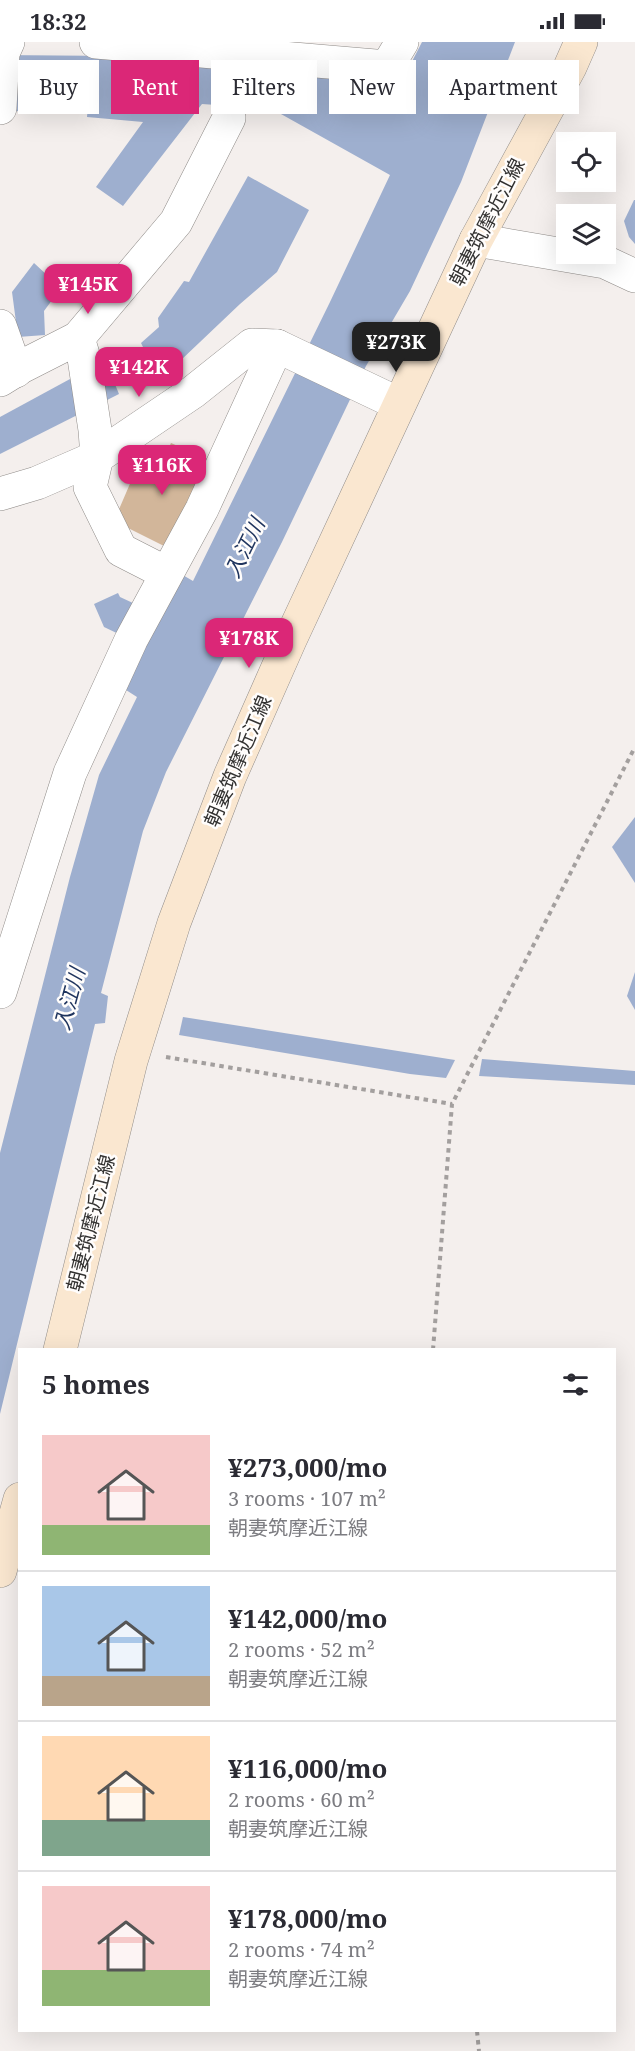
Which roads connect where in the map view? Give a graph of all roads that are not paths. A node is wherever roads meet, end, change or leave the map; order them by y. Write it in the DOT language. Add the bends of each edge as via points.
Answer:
graph roads {
  1 [pos="96,42"];
  2 [pos="402,42"];
  3 [pos="581,42"];
  4 [pos="6,47"];
  5 [pos="0,108"];
  6 [pos="229,118"];
  7 [pos="476,240"];
  8 [pos="635,276"];
  9 [pos="0,326"];
  10 [pos="81,348"];
  11 [pos="288,350"];
  12 [pos="8,376"];
  13 [pos="385,397"];
  14 [pos="96,444"];
  15 [pos="0,494"];
  16 [pos="166,573"];
  17 [pos="0,992"];
  18 [pos="60,1348"];
  19 [pos="18,1506"];
  20 [pos="0,1571"];
  1 -- 2 [label="street" via="387,67"];
  3 -- 7 [label="main road, 朝妻筑摩近江線"];
  4 -- 5 [label="street"];
  6 -- 10 [label="street" via="176,222"];
  7 -- 8 [label="street" via="605,262"];
  7 -- 13 [label="main road, 朝妻筑摩近江線"];
  9 -- 12 [label="street"];
  10 -- 12 [label="street"];
  10 -- 14 [label="street"];
  11 -- 13 [label="street"];
  11 -- 14 [label="street" via="252,345 193,392"];
  11 -- 16 [label="street"];
  13 -- 18 [label="main road, 朝妻筑摩近江線" via="174,923 134,1052"];
  14 -- 15 [label="street" via="38,483"];
  14 -- 16 [label="street" via="90,487 121,550"];
  16 -- 17 [label="street" via="70,773"];
  19 -- 20 [label="main road"];
}
